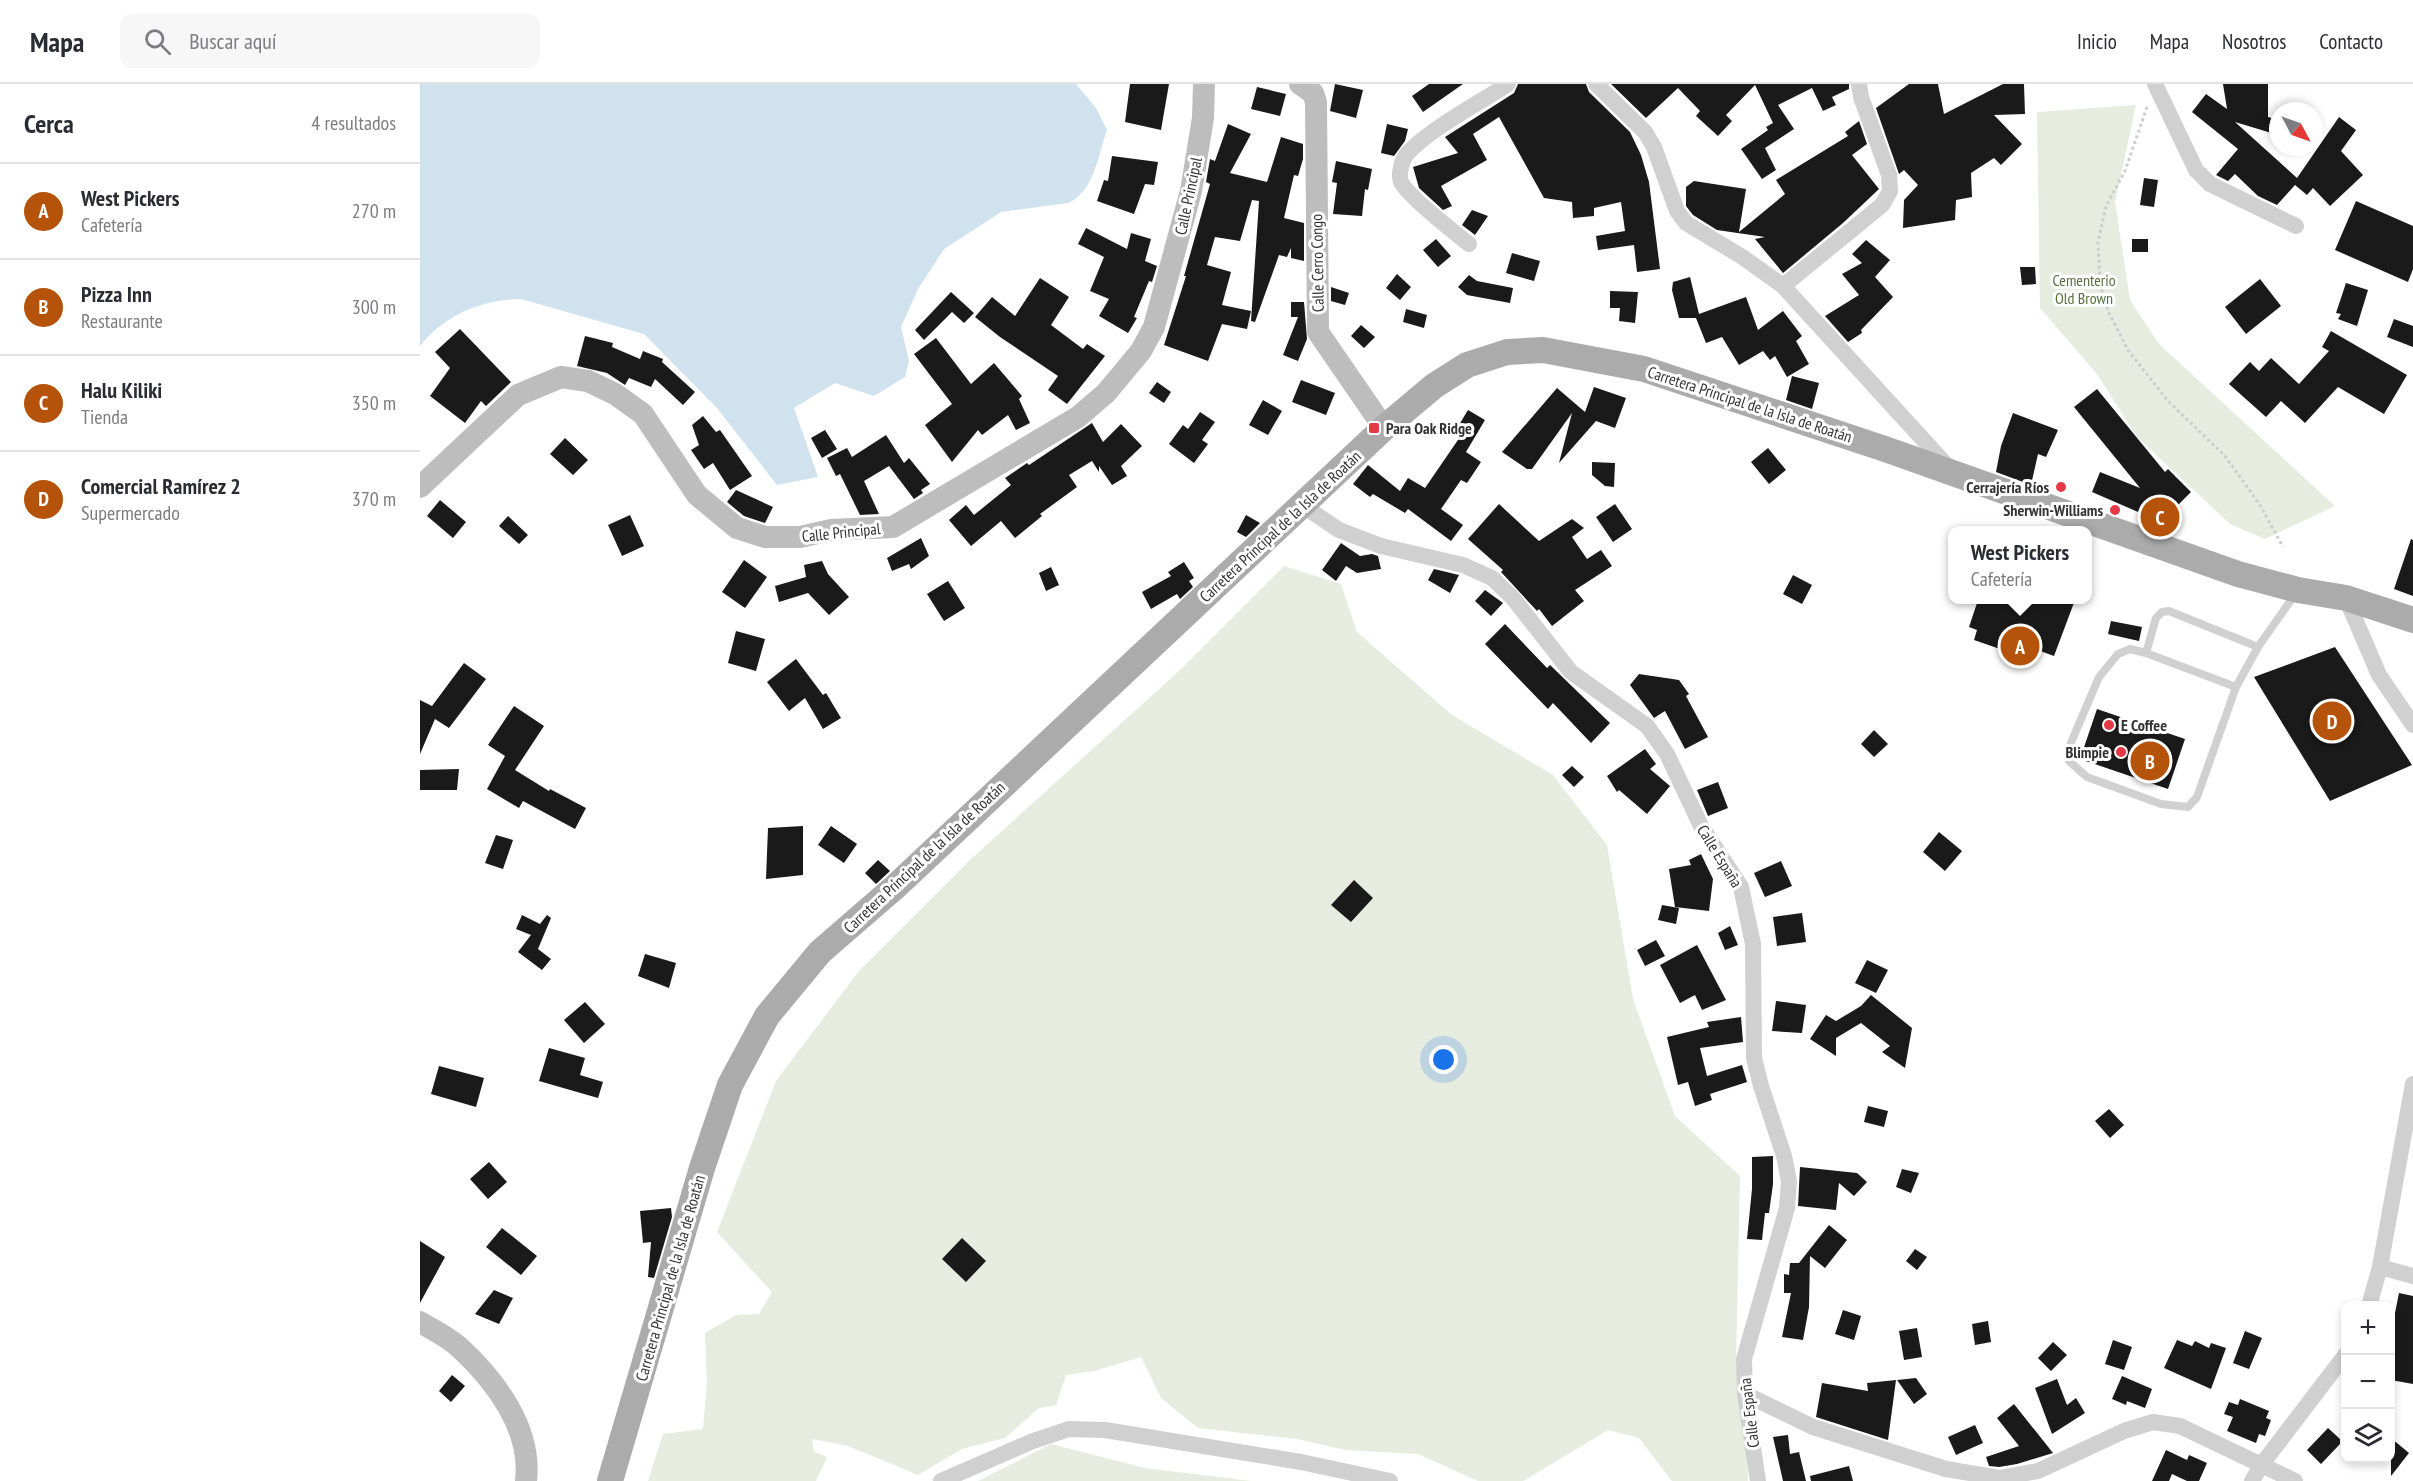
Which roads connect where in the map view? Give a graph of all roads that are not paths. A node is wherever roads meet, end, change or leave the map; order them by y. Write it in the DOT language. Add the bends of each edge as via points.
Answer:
graph roads {
  1 [pos="1204,84"];
  2 [pos="1300,84"];
  3 [pos="1508,84"];
  4 [pos="1596,84"];
  5 [pos="1859,84"];
  6 [pos="2155,84"];
  7 [pos="2296,226"];
  8 [pos="1469,244"];
  9 [pos="1783,286"];
  10 [pos="1384,428"];
  11 [pos="1956,475"];
  12 [pos="420,487"];
  13 [pos="1302,505"];
  14 [pos="2298,590"];
  15 [pos="2346,598"];
  16 [pos="2413,620"];
  17 [pos="2258,647"];
  18 [pos="2146,653"];
  19 [pos="2236,687"];
  20 [pos="2413,725"];
  21 [pos="2413,1087"];
  22 [pos="2380,1267"];
  23 [pos="2413,1276"];
  24 [pos="2370,1301"];
  25 [pos="420,1322"];
  26 [pos="2345,1355"];
  27 [pos="1745,1394"];
  28 [pos="2262,1464"];
  29 [pos="526,1481"];
  30 [pos="610,1481"];
  31 [pos="941,1481"];
  32 [pos="1390,1481"];
  33 [pos="1758,1481"];
  34 [pos="2252,1481"];
  35 [pos="2295,1481"];
  1 -- 12 [label="street, Calle Principal" via="1203,118 1191,191 1154,327 1141,351 1106,393 1078,417 893,527 788,537 765,537 737,528 697,495 643,414 588,381 561,377 518,395"];
  2 -- 10 [label="street, Calle Cerro Congo" via="1313,93 1316,102 1318,332"];
  3 -- 8 [label="street" via="1429,136 1406,156 1400,171 1401,182"];
  4 -- 9 [label="street" via="1645,132 1677,211 1686,223"];
  5 -- 9 [label="street" via="1889,175 1890,191 1882,205"];
  6 -- 7 [label="street" via="2196,170 2210,184"];
  9 -- 11 [label="street"];
  10 -- 11 [label="main road, Carretera Principal de la Isla de Roatán" via="1434,386 1467,365 1507,352 1543,350 1644,369"];
  10 -- 13 [label="main road, Carretera Principal de la Isla de Roatán"];
  11 -- 14 [label="main road, Carretera Principal de la Isla de Roatán" via="2238,574"];
  13 -- 27 [label="street, Calle España" via="1339,530 1381,546 1463,565 1492,578 1512,597 1571,672 1647,726 1667,754 1701,826 1741,886 1753,944 1754,1058 1789,1181 1787,1208 1744,1359"];
  13 -- 30 [label="main road, Carretera Principal de la Isla de Roatán" via="895,887 820,952 767,1016 730,1085"];
  14 -- 15 [label="main road, Carretera Principal de la Isla de Roatán"];
  14 -- 17 [label="lane"];
  15 -- 16 [label="main road, Carretera Principal de la Isla de Roatán"];
  15 -- 20 [label="street" via="2379,675"];
  17 -- 18 [label="lane" via="2176,613 2162,612 2156,618"];
  17 -- 19 [label="lane"];
  18 -- 19 [label="lane"];
  18 -- 19 [label="lane" via="2130,649 2118,654 2099,676 2068,754 2069,761 2087,777 2161,804 2188,807 2197,797"];
  21 -- 22 [label="street"];
  22 -- 23 [label="street"];
  22 -- 24 [label="street"];
  25 -- 29 [label="street" via="458,1346 493,1383 519,1425"];
  26 -- 28 [label="street"];
  27 -- 28 [label="street" via="1813,1427 1946,1468 1999,1478 2038,1471 2124,1431 2153,1422 2180,1426"];
  27 -- 33 [label="street, Calle España"];
  28 -- 34 [label="street"];
  28 -- 35 [label="street"];
  31 -- 32 [label="street" via="1069,1429 1105,1430 1301,1462"];
}
